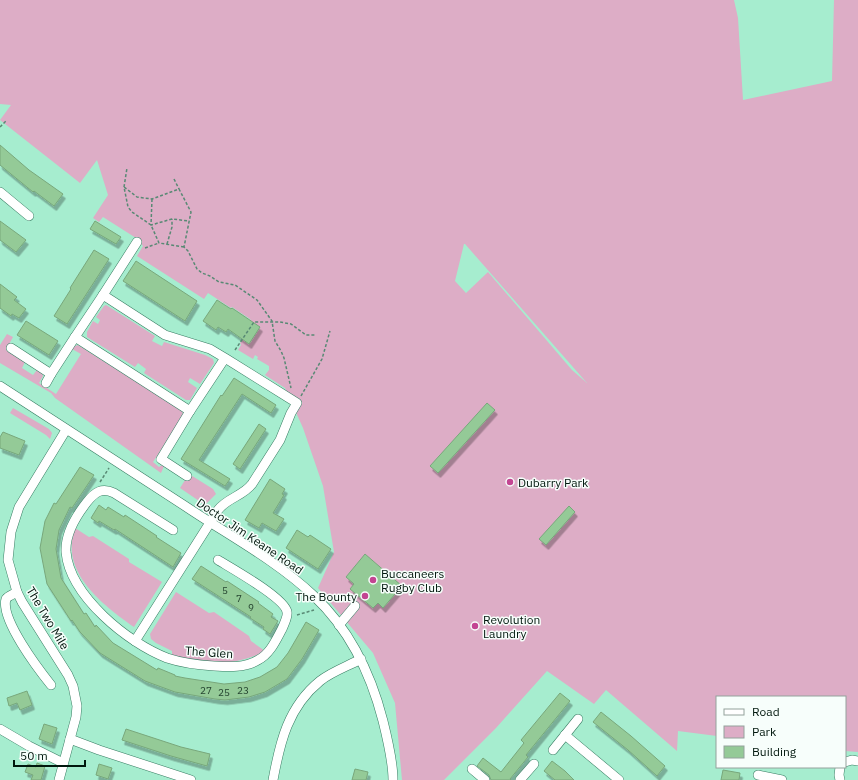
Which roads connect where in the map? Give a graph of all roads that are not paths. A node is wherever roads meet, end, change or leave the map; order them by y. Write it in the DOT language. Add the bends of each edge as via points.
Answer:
graph roads {
  1 [pos="0,192"];
  2 [pos="29,216"];
  3 [pos="137,242"];
  4 [pos="103,294"];
  5 [pos="74,337"];
  6 [pos="10,348"];
  7 [pos="225,358"];
  8 [pos="51,374"];
  9 [pos="46,383"];
  10 [pos="0,386"];
  11 [pos="190,411"];
  12 [pos="66,430"];
  13 [pos="188,476"];
  14 [pos="210,523"];
  15 [pos="173,530"];
  16 [pos="218,560"];
  17 [pos="17,592"];
  18 [pos="355,606"];
  19 [pos="339,625"];
  20 [pos="135,641"];
  21 [pos="361,659"];
  22 [pos="51,686"];
  23 [pos="578,719"];
  24 [pos="0,729"];
  25 [pos="565,735"];
  26 [pos="70,739"];
  27 [pos="553,750"];
  28 [pos="858,761"];
  29 [pos="846,762"];
  30 [pos="63,763"];
  31 [pos="534,764"];
  32 [pos="472,770"];
  33 [pos="758,774"];
  34 [pos="59,780"];
  35 [pos="191,780"];
  36 [pos="273,780"];
  37 [pos="393,780"];
  38 [pos="485,780"];
  39 [pos="520,780"];
  40 [pos="619,780"];
  41 [pos="782,780"];
  1 -- 2 [label="street"];
  3 -- 4 [label="street"];
  4 -- 5 [label="street"];
  4 -- 7 [label="street" via="165,335 210,349"];
  5 -- 8 [label="street"];
  5 -- 11 [label="street"];
  6 -- 8 [label="street"];
  7 -- 11 [label="street"];
  7 -- 14 [label="street" via="294,401 280,440 252,484 223,504"];
  8 -- 9 [label="street"];
  10 -- 12 [label="street, Doctor Jim Keane Road"];
  11 -- 13 [label="street" via="161,459"];
  12 -- 14 [label="street, Doctor Jim Keane Road"];
  12 -- 17 [label="street, The Two Mile" via="19,507 8,560"];
  14 -- 19 [label="street, Doctor Jim Keane Road" via="292,577 314,596"];
  14 -- 20 [label="street"];
  15 -- 20 [label="street, The Glen" via="104,489 99,490 85,504 72,525 67,546 68,558 82,592 116,627"];
  16 -- 20 [label="street, The Glen" via="278,599 287,612 284,624 269,650 259,660 242,666 219,667 178,662"];
  17 -- 22 [label="street" via="6,600 6,615 10,628"];
  17 -- 26 [label="street, The Two Mile" via="73,686 77,706"];
  18 -- 19 [label="street"];
  19 -- 21 [label="street, Doctor Jim Keane Road"];
  21 -- 36 [label="street" via="320,680 303,698 285,730"];
  21 -- 37 [label="street, Doctor Jim Keane Road" via="386,733"];
  23 -- 25 [label="street"];
  24 -- 30 [label="street"];
  25 -- 27 [label="street"];
  25 -- 40 [label="street"];
  26 -- 30 [label="street, The Two Mile"];
  26 -- 35 [label="street"];
  28 -- 29 [label="street"];
  30 -- 34 [label="street, The Two Mile"];
  31 -- 39 [label="street"];
  32 -- 38 [label="street"];
  33 -- 41 [label="street"];
}
